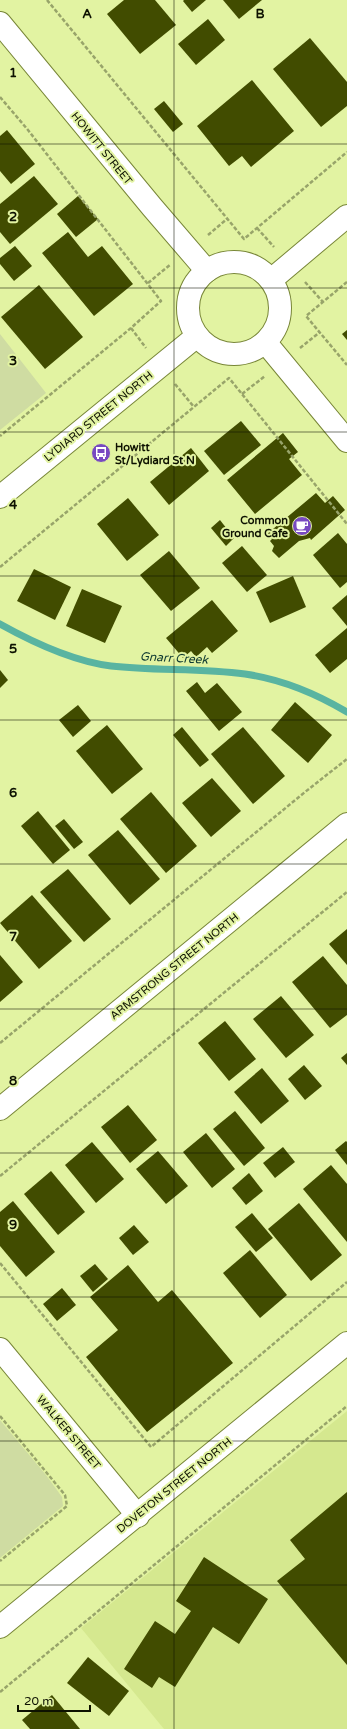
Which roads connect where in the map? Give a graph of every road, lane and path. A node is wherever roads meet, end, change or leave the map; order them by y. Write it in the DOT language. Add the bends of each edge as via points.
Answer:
graph roads {
  1 [pos="47,0"];
  2 [pos="0,23"];
  3 [pos="0,97"];
  4 [pos="347,152"];
  5 [pos="347,216"];
  6 [pos="206,271"];
  7 [pos="271,280"];
  8 [pos="347,282"];
  9 [pos="197,336"];
  10 [pos="266,342"];
  11 [pos="347,365"];
  12 [pos="0,436"];
  13 [pos="347,441"];
  14 [pos="0,497"];
  15 [pos="347,524"];
  16 [pos="0,567"];
  17 [pos="347,759"];
  18 [pos="347,824"];
  19 [pos="347,892"];
  20 [pos="0,1043"];
  21 [pos="0,1109"];
  22 [pos="0,1176"];
  23 [pos="0,1263"];
  24 [pos="347,1282"];
  25 [pos="347,1342"];
  26 [pos="0,1349"];
  27 [pos="347,1406"];
  28 [pos="0,1416"];
  29 [pos="138,1516"];
  30 [pos="0,1561"];
  31 [pos="0,1627"];
  32 [pos="0,1692"];
  1 -- 4 [label="path" via="244,239"];
  2 -- 6 [label="street, HOWITT STREET"];
  3 -- 12 [label="path" via="161,301"];
  5 -- 7 [label="street"];
  6 -- 7 [label="street" via="219,264 233,262 247,264 260,270"];
  6 -- 9 [label="street" via="195,282 189,297 189,321"];
  7 -- 10 [label="street" via="279,295 280,312 276,329"];
  8 -- 11 [label="path" via="306,316"];
  9 -- 10 [label="street" via="209,347 234,355 251,352"];
  9 -- 14 [label="street, LYDIARD STREET NORTH"];
  10 -- 13 [label="street"];
  15 -- 16 [label="path" via="229,378"];
  17 -- 20 [label="path"];
  18 -- 21 [label="street, ARMSTRONG STREET NORTH"];
  19 -- 22 [label="path"];
  23 -- 24 [label="path" via="151,1446"];
  25 -- 29 [label="street, DOVETON STREET NORTH"];
  26 -- 29 [label="street, WALKER STREET"];
  27 -- 32 [label="path"];
  28 -- 30 [label="path" via="65,1495 67,1506"];
  29 -- 31 [label="street, DOVETON STREET NORTH"];
}
